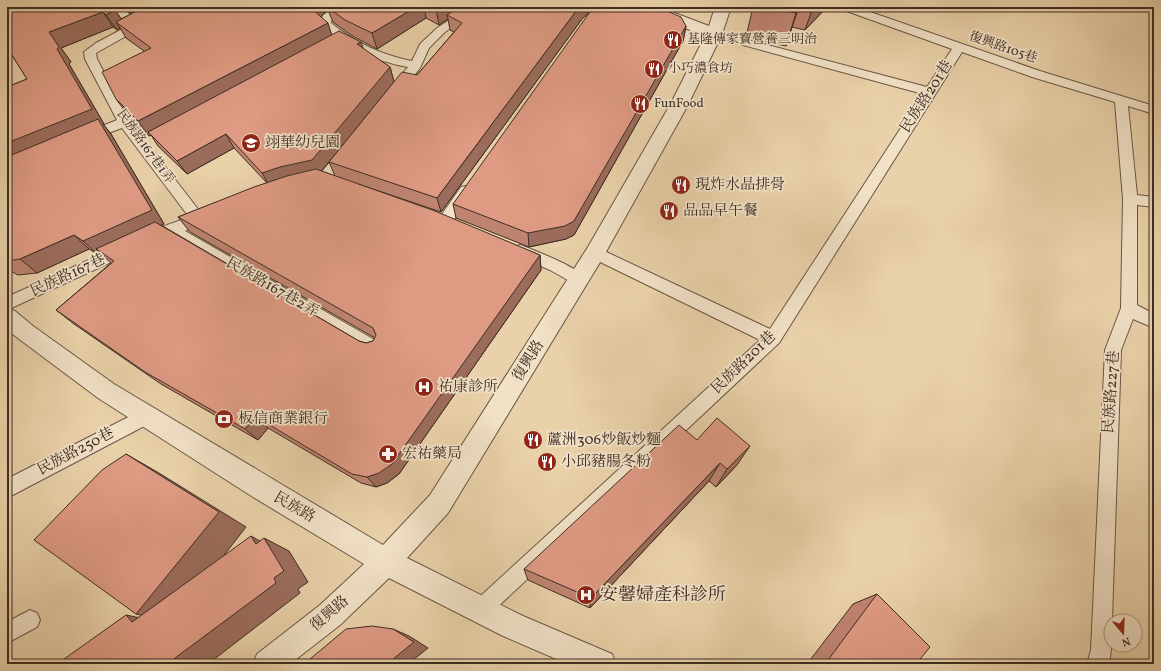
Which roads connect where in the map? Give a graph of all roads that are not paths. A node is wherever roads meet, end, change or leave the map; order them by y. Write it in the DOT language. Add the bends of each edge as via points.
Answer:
graph roads {
  1 [pos="116,7"];
  2 [pos="173,7"];
  3 [pos="344,7"];
  4 [pos="477,7"];
  5 [pos="645,7"];
  6 [pos="723,7"];
  7 [pos="846,7"];
  8 [pos="134,26"];
  9 [pos="714,34"];
  10 [pos="344,39"];
  11 [pos="330,47"];
  12 [pos="959,47"];
  13 [pos="416,65"];
  14 [pos="930,92"];
  15 [pos="1121,99"];
  16 [pos="387,101"];
  17 [pos="1154,110"];
  18 [pos="124,122"];
  19 [pos="157,139"];
  20 [pos="73,143"];
  21 [pos="353,143"];
  22 [pos="143,147"];
  23 [pos="324,179"];
  24 [pos="473,182"];
  25 [pos="309,183"];
  26 [pos="339,184"];
  27 [pos="1130,199"];
  28 [pos="1154,202"];
  29 [pos="220,211"];
  30 [pos="430,216"];
  31 [pos="198,219"];
  32 [pos="445,221"];
  33 [pos="460,227"];
  34 [pos="170,229"];
  35 [pos="504,245"];
  36 [pos="595,253"];
  37 [pos="578,280"];
  38 [pos="7,304"];
  39 [pos="1129,308"];
  40 [pos="7,317"];
  41 [pos="1154,321"];
  42 [pos="773,338"];
  43 [pos="374,348"];
  44 [pos="146,416"];
  45 [pos="7,488"];
  46 [pos="386,562"];
  47 [pos="482,609"];
  48 [pos="30,620"];
  49 [pos="7,633"];
  50 [pos="267,664"];
  51 [pos="602,664"];
  52 [pos="1098,664"];
  1 -- 8 [label="lane"];
  2 -- 8 [label="lane"];
  3 -- 10 [label="lane" via="327,17 325,24"];
  4 -- 13 [label="lane" via="441,30 424,47"];
  5 -- 9 [label="street"];
  6 -- 9 [label="street, 復興路"];
  7 -- 12 [label="lane, 復興路105巷"];
  8 -- 18 [label="lane, 民族路167巷1弄" via="90,52 91,59"];
  9 -- 14 [label="lane"];
  9 -- 36 [label="street, 復興路" via="679,105"];
  10 -- 11 [label="lane"];
  10 -- 13 [label="lane" via="387,60"];
  12 -- 14 [label="lane, 民族路201巷"];
  12 -- 15 [label="lane, 復興路105巷" via="1036,74"];
  13 -- 16 [label="lane"];
  14 -- 42 [label="lane, 民族路201巷"];
  15 -- 17 [label="lane, 復興路105巷"];
  15 -- 27 [label="lane, 民族路227巷"];
  18 -- 20 [label="lane"];
  18 -- 22 [label="lane, 民族路167巷1弄"];
  19 -- 22 [label="lane"];
  21 -- 23 [label="lane"];
  22 -- 31 [label="lane, 民族路167巷1弄"];
  23 -- 25 [label="lane"];
  23 -- 26 [label="lane"];
  24 -- 32 [label="lane"];
  27 -- 28 [label="lane"];
  27 -- 39 [label="lane, 民族路227巷"];
  29 -- 31 [label="lane, 民族路167巷"];
  30 -- 32 [label="lane"];
  31 -- 34 [label="lane, 民族路167巷"];
  32 -- 33 [label="lane"];
  34 -- 38 [label="lane, 民族路167巷"];
  34 -- 43 [label="lane, 民族路167巷2弄"];
  35 -- 37 [label="lane" via="555,266"];
  36 -- 37 [label="street, 復興路"];
  36 -- 42 [label="lane"];
  37 -- 46 [label="street, 復興路" via="537,350 439,504"];
  39 -- 41 [label="lane"];
  39 -- 52 [label="lane, 民族路227巷" via="1112,350 1101,650"];
  40 -- 44 [label="street, 民族路" via="106,390"];
  42 -- 47 [label="lane, 民族路201巷"];
  44 -- 45 [label="lane, 民族路250巷"];
  44 -- 46 [label="street, 民族路"];
  46 -- 47 [label="street, 民族路"];
  46 -- 50 [label="street, 復興路" via="330,615"];
  47 -- 51 [label="street, 民族路" via="513,626"];
  48 -- 49 [label="lane"];
}
